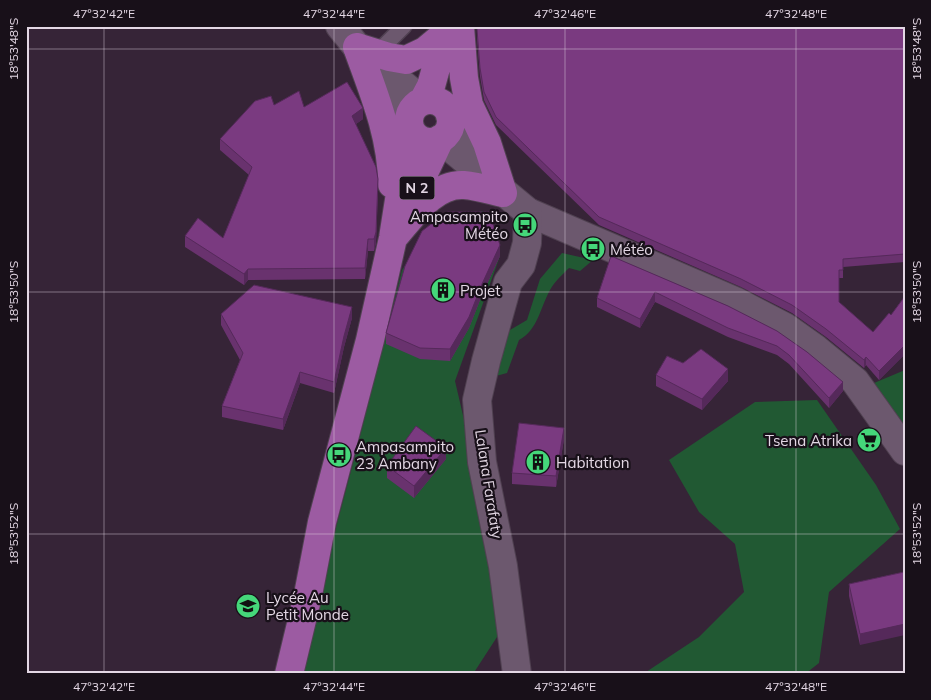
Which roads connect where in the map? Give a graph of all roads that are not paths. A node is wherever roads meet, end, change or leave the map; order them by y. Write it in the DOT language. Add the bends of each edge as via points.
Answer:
graph roads {
  1 [pos="340,26"];
  2 [pos="404,26"];
  3 [pos="447,26"];
  4 [pos="458,26"];
  5 [pos="367,50"];
  6 [pos="423,102"];
  7 [pos="445,128"];
  8 [pos="410,130"];
  9 [pos="503,193"];
  10 [pos="528,212"];
  11 [pos="393,238"];
  12 [pos="905,451"];
  13 [pos="289,674"];
  14 [pos="517,674"];
  1 -- 5 [label="main road"];
  2 -- 5 [label="lane"];
  3 -- 5 [label="main road" via="443,36 425,51 406,60"];
  3 -- 6 [label="main road, N 2" via="431,86"];
  4 -- 7 [label="main road, N 2"];
  4 -- 9 [label="main road" via="469,105 487,143"];
  5 -- 6 [label="main road"];
  5 -- 8 [label="main road"];
  5 -- 11 [label="main road" via="392,166"];
  6 -- 7 [label="main road" via="437,102 447,110"];
  6 -- 8 [label="main road, N 2" via="417,104 409,116"];
  7 -- 8 [label="main road" via="434,142 420,140"];
  7 -- 9 [label="main road"];
  7 -- 11 [label="main road, N 2"];
  8 -- 11 [label="main road, N 2"];
  9 -- 10 [label="main road"];
  9 -- 11 [label="main road" via="462,185 443,189"];
  10 -- 12 [label="main road" via="735,301 785,327 855,381"];
  10 -- 14 [label="main road, Lalana Farafaty" via="527,243 521,266 508,282 477,400 482,462 503,566"];
  11 -- 13 [label="main road, N 2" via="322,522"];
}
